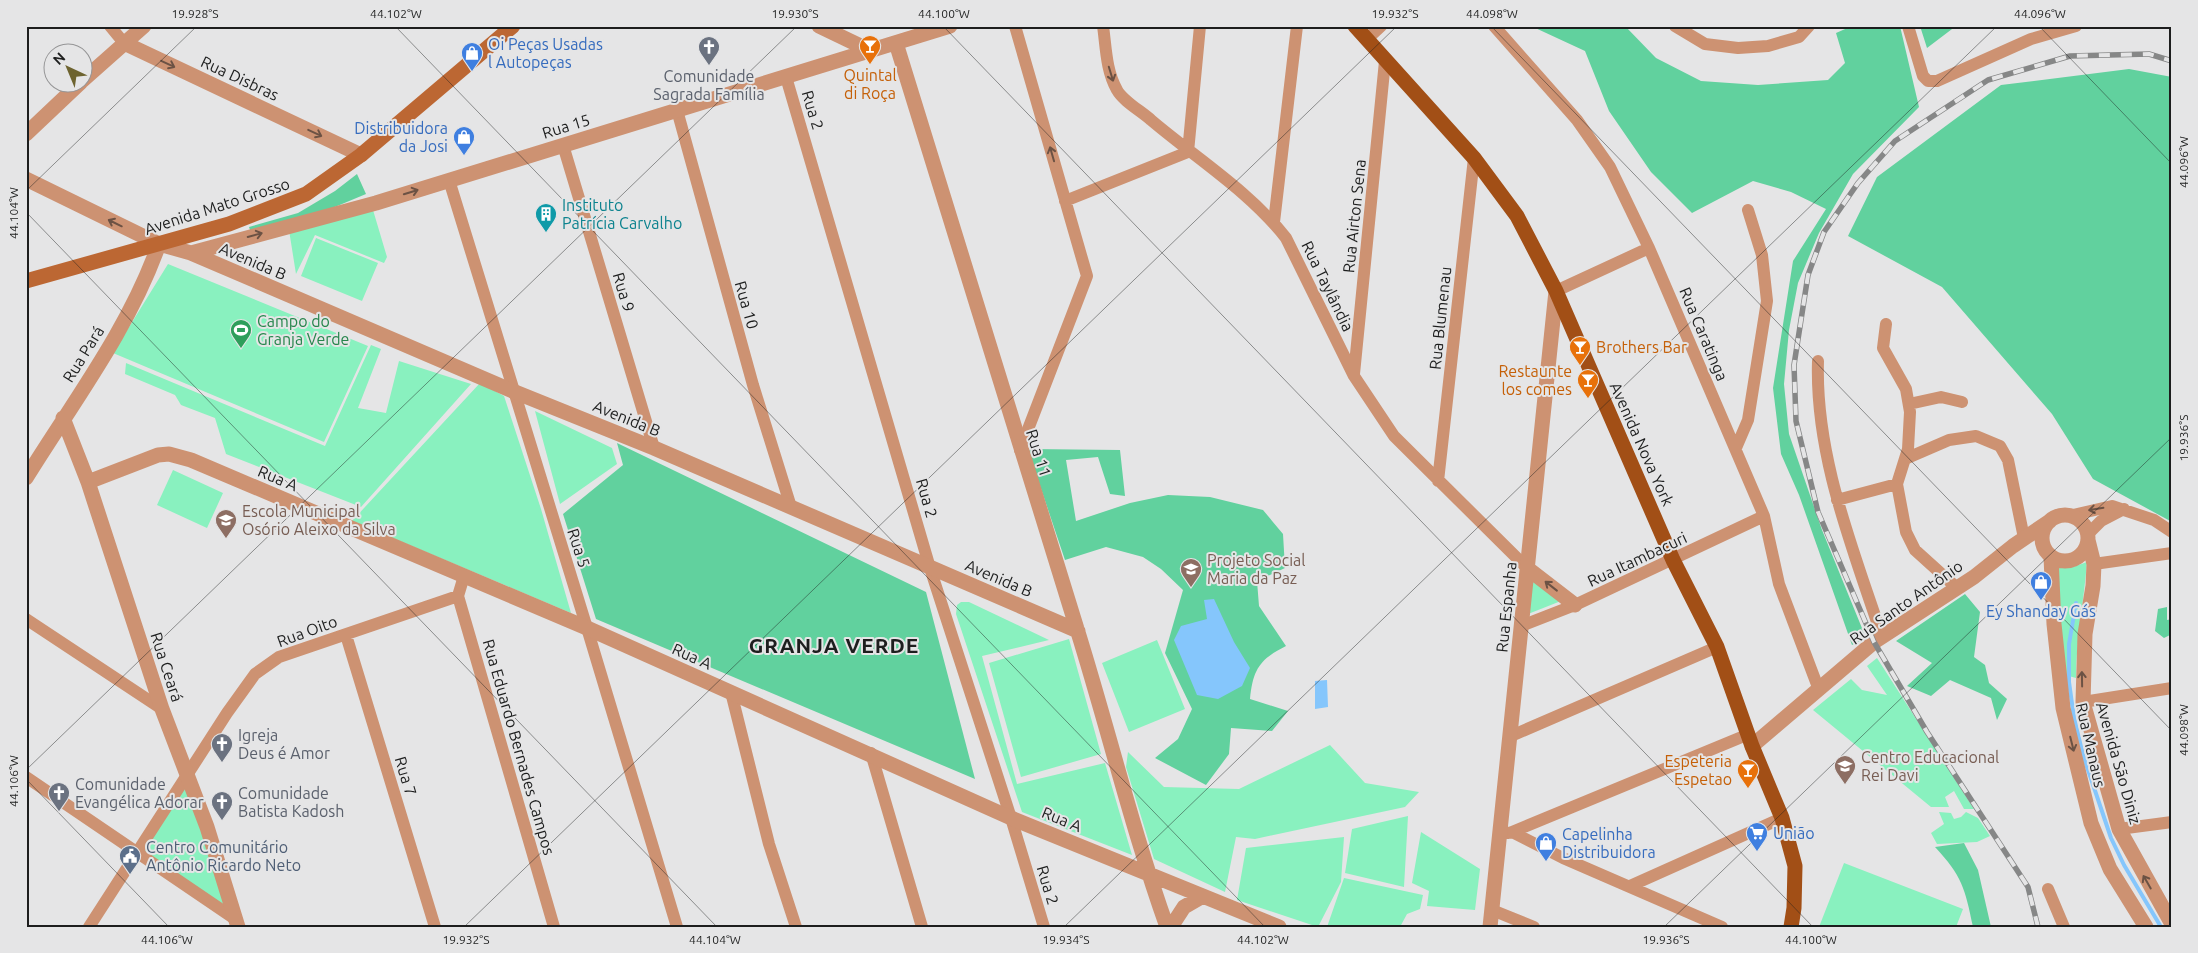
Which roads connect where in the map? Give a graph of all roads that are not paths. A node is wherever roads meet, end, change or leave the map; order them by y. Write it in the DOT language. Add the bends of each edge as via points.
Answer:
graph roads {
  1 [pos="110,26"];
  2 [pos="144,26"];
  3 [pos="513,26"];
  4 [pos="819,26"];
  5 [pos="950,26"];
  6 [pos="1015,26"];
  7 [pos="1103,26"];
  8 [pos="1200,26"];
  9 [pos="1297,26"];
  10 [pos="1355,26"];
  11 [pos="1381,26"];
  12 [pos="1494,26"];
  13 [pos="1675,26"];
  14 [pos="1809,26"];
  15 [pos="1908,26"];
  16 [pos="2076,26"];
  17 [pos="1366,40"];
  18 [pos="124,43"];
  19 [pos="896,43"];
  20 [pos="871,50"];
  21 [pos="1385,61"];
  22 [pos="92,73"];
  23 [pos="786,77"];
  24 [pos="71,92"];
  25 [pos="676,110"];
  26 [pos="26,134"];
  27 [pos="563,145"];
  28 [pos="1188,152"];
  29 [pos="361,155"];
  30 [pos="1474,158"];
  31 [pos="26,180"];
  32 [pos="449,180"];
  33 [pos="1065,201"];
  34 [pos="1748,210"];
  35 [pos="1274,222"];
  36 [pos="159,244"];
  37 [pos="1650,248"];
  38 [pos="191,254"];
  39 [pos="26,281"];
  40 [pos="1556,291"];
  41 [pos="1886,324"];
  42 [pos="1818,361"];
  43 [pos="1354,376"];
  44 [pos="515,392"];
  45 [pos="1962,402"];
  46 [pos="1909,404"];
  47 [pos="64,418"];
  48 [pos="654,448"];
  49 [pos="1736,448"];
  50 [pos="1020,450"];
  51 [pos="1905,460"];
  52 [pos="26,478"];
  53 [pos="1438,481"];
  54 [pos="88,482"];
  55 [pos="1897,484"];
  56 [pos="1837,500"];
  57 [pos="791,507"];
  58 [pos="2124,509"];
  59 [pos="1764,516"];
  60 [pos="2069,516"];
  61 [pos="2050,521"];
  62 [pos="2172,532"];
  63 [pos="2088,537"];
  64 [pos="2018,542"];
  65 [pos="2172,553"];
  66 [pos="2049,554"];
  67 [pos="1674,560"];
  68 [pos="2094,564"];
  69 [pos="930,568"];
  70 [pos="1527,568"];
  71 [pos="464,576"];
  72 [pos="1958,588"];
  73 [pos="458,596"];
  74 [pos="1575,605"];
  75 [pos="26,619"];
  76 [pos="1522,626"];
  77 [pos="587,628"];
  78 [pos="1078,632"];
  79 [pos="346,634"];
  80 [pos="1882,637"];
  81 [pos="1717,648"];
  82 [pos="2172,688"];
  83 [pos="1819,690"];
  84 [pos="731,692"];
  85 [pos="2083,702"];
  86 [pos="162,709"];
  87 [pos="1511,736"];
  88 [pos="1750,740"];
  89 [pos="871,753"];
  90 [pos="188,775"];
  91 [pos="26,777"];
  92 [pos="1011,818"];
  93 [pos="1782,818"];
  94 [pos="2172,822"];
  95 [pos="2119,829"];
  96 [pos="1506,833"];
  97 [pos="137,853"];
  98 [pos="1148,873"];
  99 [pos="1630,886"];
  100 [pos="2048,889"];
  101 [pos="1203,896"];
  102 [pos="1492,910"];
  103 [pos="237,923"];
  104 [pos="2172,924"];
  105 [pos="89,927"];
  106 [pos="435,927"];
  107 [pos="554,927"];
  108 [pos="677,927"];
  109 [pos="796,927"];
  110 [pos="922,927"];
  111 [pos="1044,927"];
  112 [pos="1169,927"];
  113 [pos="1279,927"];
  114 [pos="1490,927"];
  115 [pos="1534,927"];
  116 [pos="1722,927"];
  117 [pos="1791,927"];
  118 [pos="2064,927"];
  119 [pos="2146,927"];
  1 -- 18 [label="street, Rua Disbras"];
  2 -- 18 [label="street"];
  3 -- 29 [label="main road, Avenida Mato Grosso"];
  4 -- 20 [label="street"];
  5 -- 19 [label="street, Rua 15"];
  33 -- 6 [label="street, one-way"];
  7 -- 28 [label="street, Rua Taylândia, one-way" via="1110,73 1118,92"];
  8 -- 28 [label="street"];
  9 -- 35 [label="street"];
  10 -- 17 [label="main road, Avenida Nova York"];
  11 -- 17 [label="street"];
  12 -- 37 [label="street, Rua Caratinga" via="1577,120 1610,167"];
  13 -- 14 [label="street" via="1705,44 1738,48 1768,46 1799,37"];
  15 -- 16 [label="street" via="1923,76 1928,81 1937,82 2031,39"];
  17 -- 21 [label="main road, Avenida Nova York"];
  18 -- 22 [label="street"];
  18 -- 29 [label="street, Rua Disbras, one-way"];
  19 -- 20 [label="street, Rua 15"];
  19 -- 50 [label="street, Rua 11"];
  20 -- 23 [label="street, Rua 15"];
  21 -- 30 [label="main road, Avenida Nova York"];
  21 -- 43 [label="street, Rua Airton Sena"];
  23 -- 25 [label="street, Rua 15"];
  23 -- 69 [label="street, Rua 2"];
  24 -- 26 [label="street"];
  25 -- 27 [label="street, Rua 15"];
  25 -- 57 [label="street, Rua 10"];
  27 -- 32 [label="street, Rua 15"];
  27 -- 48 [label="street, Rua 9"];
  28 -- 33 [label="street"];
  28 -- 35 [label="street, Rua Taylândia" via="1253,200"];
  29 -- 36 [label="main road, Avenida Mato Grosso" via="306,194 229,224"];
  30 -- 40 [label="main road, Avenida Nova York" via="1517,216"];
  30 -- 53 [label="street, Rua Blumenau"];
  36 -- 31 [label="street, Avenida B, one-way"];
  38 -- 32 [label="street, Rua 15, one-way"];
  32 -- 44 [label="street, Rua 5"];
  33 -- 50 [label="street" via="1087,276"];
  34 -- 49 [label="street" via="1762,255 1767,301 1748,420"];
  35 -- 43 [label="street, Rua Taylândia" via="1286,238"];
  36 -- 38 [label="street, Avenida B"];
  36 -- 39 [label="main road, Avenida Mato Grosso"];
  36 -- 47 [label="street, Rua Pará" via="130,313"];
  37 -- 40 [label="street"];
  37 -- 49 [label="street, Rua Caratinga"];
  38 -- 44 [label="street, Avenida B"];
  40 -- 67 [label="main road, Avenida Nova York"];
  40 -- 70 [label="street, Rua Espanha"];
  41 -- 46 [label="street" via="1882,348 1906,389"];
  42 -- 56 [label="street" via="1820,418"];
  43 -- 53 [label="street, Rua Taylândia" via="1394,436"];
  44 -- 48 [label="street, Avenida B"];
  44 -- 77 [label="street, Rua 5"];
  45 -- 46 [label="street" via="1941,397"];
  46 -- 51 [label="street"];
  47 -- 52 [label="street, Rua Pará"];
  47 -- 54 [label="street, Rua Ceará"];
  48 -- 57 [label="street, Avenida B"];
  49 -- 59 [label="street, Rua Caratinga"];
  50 -- 78 [label="street, Rua 11"];
  51 -- 55 [label="street"];
  51 -- 64 [label="street" via="1949,440 1976,436 2000,446 2008,460"];
  53 -- 70 [label="street, Rua Taylândia"];
  54 -- 71 [label="street, Rua A" via="146,458 180,456"];
  54 -- 86 [label="street, Rua Ceará"];
  55 -- 56 [label="street"];
  55 -- 72 [label="street" via="1906,532 1915,550"];
  56 -- 80 [label="street"];
  57 -- 69 [label="street, Avenida B"];
  58 -- 60 [label="street, one-way" via="2112,506"];
  58 -- 62 [label="street" via="2154,520"];
  58 -- 63 [label="street" via="2101,521"];
  59 -- 67 [label="street, Rua Itambacuri"];
  59 -- 83 [label="street, Rua Caratinga" via="1779,584"];
  60 -- 61 [label="street" via="2059,516"];
  60 -- 63 [label="street" via="2083,524"];
  61 -- 64 [label="street, Rua Santo Antônio"];
  61 -- 66 [label="street" via="2042,539"];
  63 -- 66 [label="street" via="2083,553 2071,560 2058,560"];
  63 -- 68 [label="street, Avenida São Diniz"];
  64 -- 66 [label="street"];
  64 -- 72 [label="street, Rua Santo Antônio"];
  65 -- 68 [label="street"];
  66 -- 119 [label="street, Rua Manaus, one-way" via="2063,708 2091,823 2110,869"];
  67 -- 74 [label="street, Rua Itambacuri"];
  67 -- 81 [label="main road, Avenida Nova York"];
  85 -- 68 [label="street, Avenida São Diniz, one-way" via="2085,634"];
  69 -- 78 [label="street, Avenida B"];
  69 -- 92 [label="street, Rua 2"];
  74 -- 70 [label="street, one-way"];
  70 -- 76 [label="street, Rua Espanha"];
  71 -- 73 [label="street"];
  71 -- 77 [label="street, Rua A"];
  72 -- 80 [label="street, Rua Santo Antônio"];
  73 -- 79 [label="street, Rua Oito"];
  73 -- 107 [label="street, Rua Eduardo Bernades Campos"];
  74 -- 76 [label="street, Rua Itambacuri"];
  75 -- 86 [label="street"];
  76 -- 87 [label="street, Rua Espanha"];
  77 -- 84 [label="street, Rua A"];
  77 -- 108 [label="street, Rua 5"];
  78 -- 98 [label="street, Rua 11"];
  79 -- 90 [label="street, Rua Oito" via="279,657 256,674"];
  79 -- 106 [label="street, Rua 7"];
  80 -- 83 [label="street, Rua Santo Antônio"];
  81 -- 87 [label="street"];
  81 -- 88 [label="main road, Avenida Nova York"];
  82 -- 85 [label="street"];
  83 -- 88 [label="street, Rua Santo Antônio"];
  84 -- 89 [label="street, Rua A"];
  84 -- 109 [label="street" via="769,844"];
  85 -- 95 [label="street, Avenida São Diniz"];
  86 -- 90 [label="street, Rua Ceará"];
  87 -- 96 [label="street, Rua Espanha"];
  88 -- 93 [label="main road, Avenida Nova York"];
  88 -- 96 [label="street"];
  89 -- 92 [label="street, Rua A"];
  89 -- 110 [label="street"];
  90 -- 97 [label="street, Rua Oito"];
  90 -- 103 [label="street, Rua Ceará"];
  91 -- 97 [label="street"];
  92 -- 98 [label="street, Rua A"];
  92 -- 111 [label="street, Rua 2"];
  93 -- 99 [label="street"];
  93 -- 117 [label="main road, Avenida Nova York" via="1795,866"];
  94 -- 95 [label="street"];
  104 -- 95 [label="street, Avenida São Diniz, one-way"];
  96 -- 99 [label="street"];
  96 -- 102 [label="street, Rua Espanha"];
  97 -- 103 [label="street"];
  97 -- 105 [label="street, Rua Oito"];
  98 -- 101 [label="street, Rua A"];
  98 -- 112 [label="street, Rua 11"];
  99 -- 116 [label="street"];
  100 -- 118 [label="street"];
  101 -- 112 [label="street" via="1184,907"];
  101 -- 113 [label="street, Rua A"];
  102 -- 114 [label="street, Rua Espanha"];
  102 -- 115 [label="street"];
}
